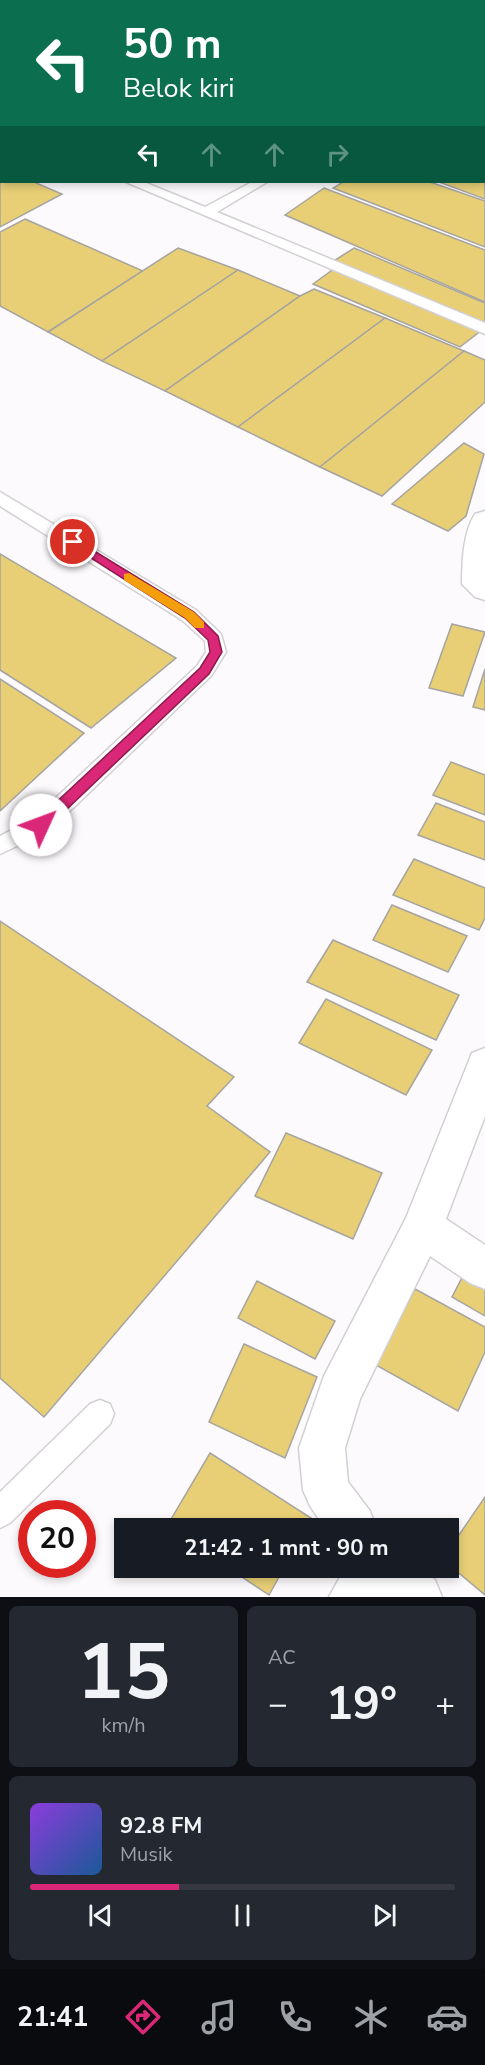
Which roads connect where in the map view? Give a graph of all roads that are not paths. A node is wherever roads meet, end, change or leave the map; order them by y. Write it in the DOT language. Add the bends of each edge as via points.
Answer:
graph roads {
  1 [pos="136,183"];
  2 [pos="259,183"];
  3 [pos="206,212"];
  4 [pos="485,329"];
  5 [pos="0,498"];
  6 [pos="485,520"];
  7 [pos="485,590"];
  8 [pos="0,846"];
  9 [pos="485,1065"];
  10 [pos="423,1227"];
  11 [pos="485,1269"];
  12 [pos="100,1414"];
  13 [pos="0,1513"];
  14 [pos="346,1518"];
  15 [pos="367,1578"];
  16 [pos="395,1578"];
  17 [pos="353,1597"];
  18 [pos="418,1597"];
  1 -- 3 [label="lane"];
  2 -- 3 [label="lane"];
  3 -- 4 [label="lane"];
  5 -- 8 [label="lane" via="189,615 214,639 216,652 204,671 41,825"];
  6 -- 7 [label="street" via="476,560 476,584"];
  9 -- 10 [label="street"];
  10 -- 11 [label="street"];
  10 -- 14 [label="street" via="340,1392 322,1448 326,1490"];
  12 -- 13 [label="lane"];
  15 -- 17 [label="street"];
  16 -- 18 [label="street"];
}
